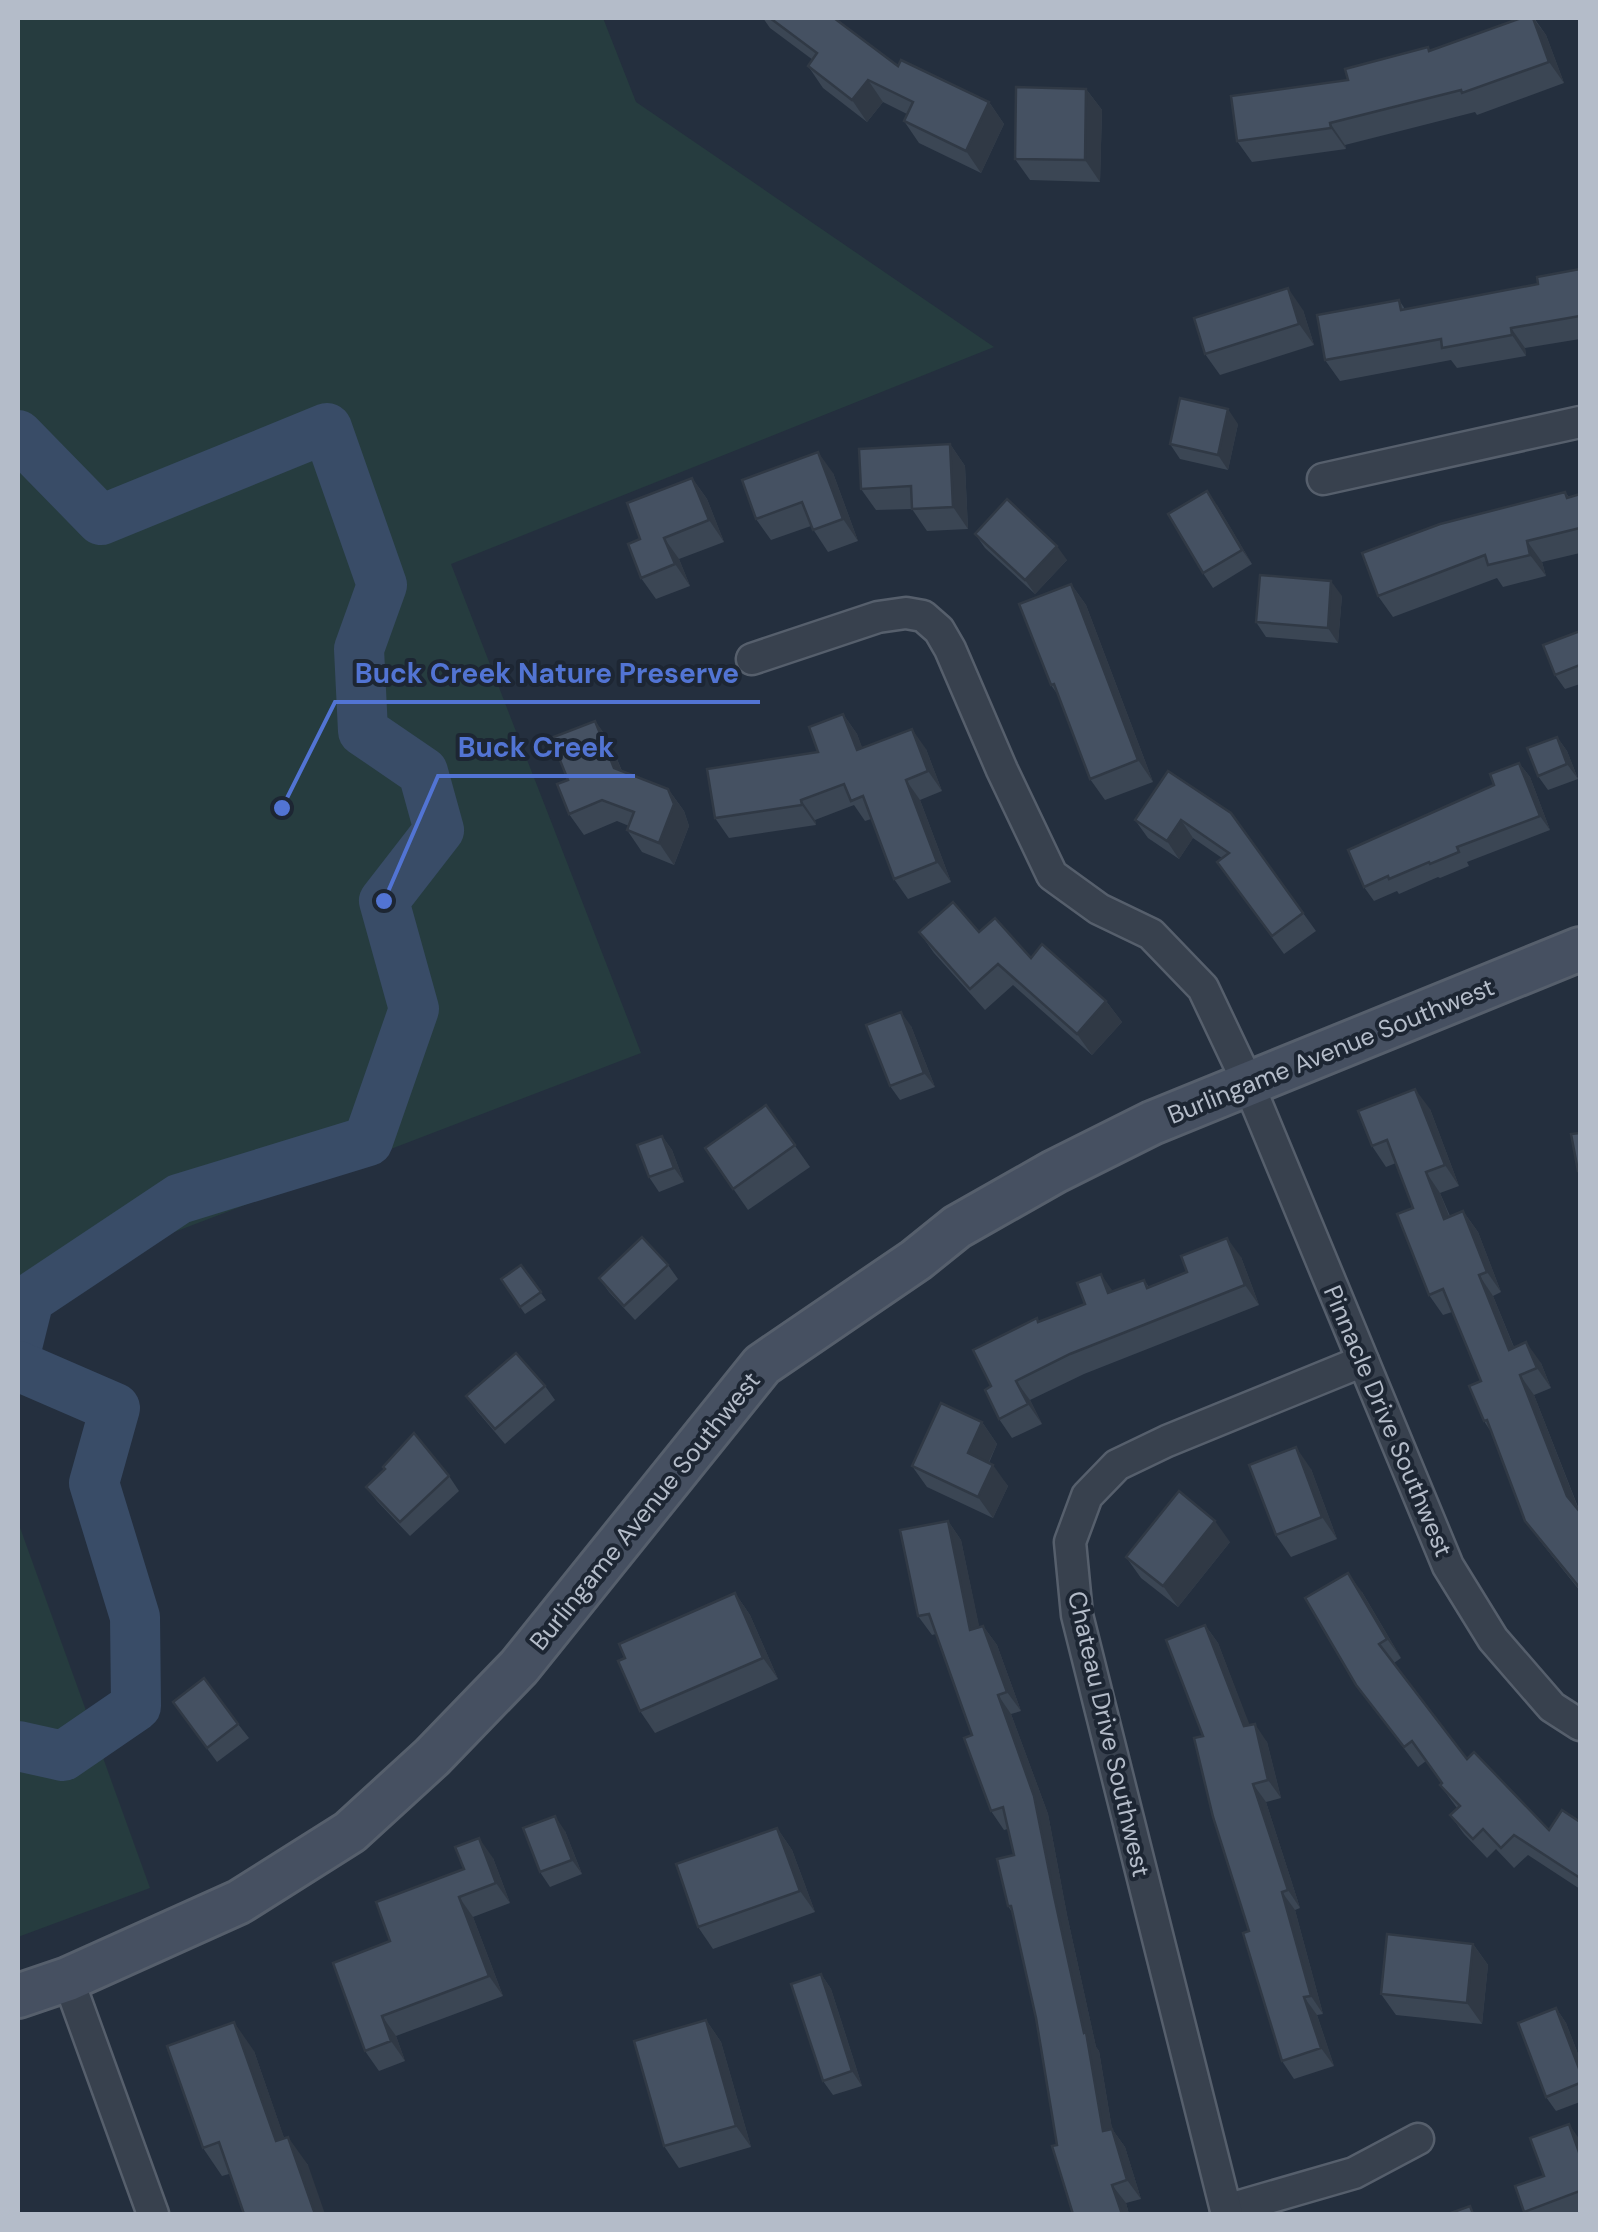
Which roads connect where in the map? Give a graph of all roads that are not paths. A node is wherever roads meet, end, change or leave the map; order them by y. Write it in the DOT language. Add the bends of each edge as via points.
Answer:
graph roads {
  1 [pos="1580,422"];
  2 [pos="1322,479"];
  3 [pos="752,659"];
  4 [pos="1580,949"];
  5 [pos="1248,1083"];
  6 [pos="1363,1362"];
  7 [pos="1580,1725"];
  8 [pos="68,1979"];
  9 [pos="18,1996"];
  10 [pos="1418,2139"];
  11 [pos="1226,2212"];
  12 [pos="152,2214"];
  1 -- 2 [label="street"];
  3 -- 5 [label="street, Pinnacle Drive Southwest" via="878,617 923,616 950,649 1052,874 1099,909 1151,934 1202,988"];
  4 -- 5 [label="street, Burlingame Avenue Southwest"];
  5 -- 6 [label="street, Pinnacle Drive Southwest"];
  5 -- 8 [label="street, Burlingame Avenue Southwest" via="1152,1123 956,1227 762,1366 519,1666 350,1832 239,1902"];
  6 -- 7 [label="street, Pinnacle Drive Southwest" via="1448,1566 1492,1639 1552,1708"];
  6 -- 11 [label="street, Chateau Drive Southwest" via="1117,1465 1088,1496 1070,1542 1077,1615"];
  8 -- 9 [label="street, Burlingame Avenue Southwest"];
  8 -- 12 [label="street"];
  10 -- 11 [label="street" via="1354,2173"];
}
